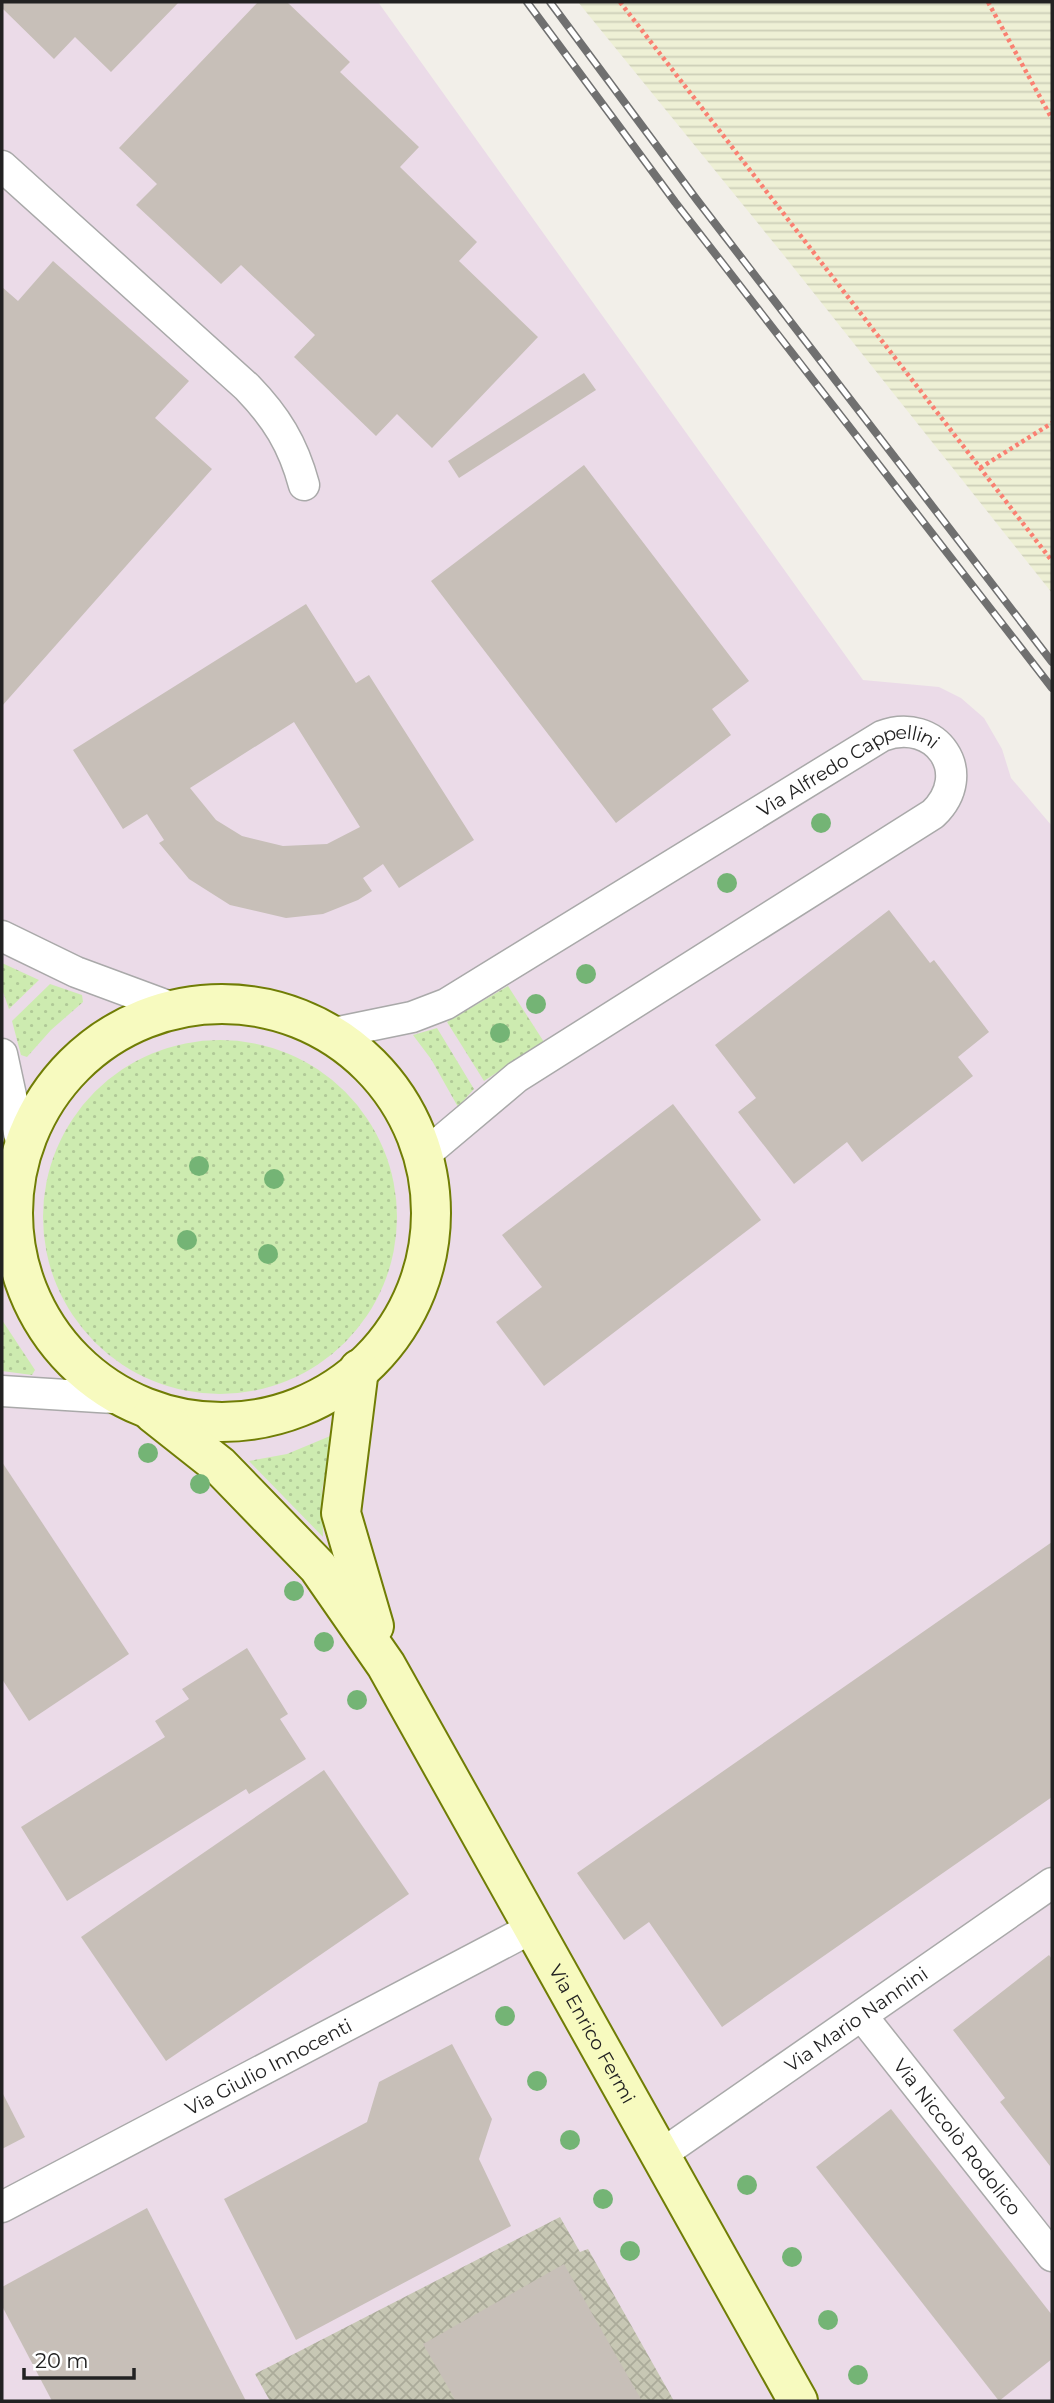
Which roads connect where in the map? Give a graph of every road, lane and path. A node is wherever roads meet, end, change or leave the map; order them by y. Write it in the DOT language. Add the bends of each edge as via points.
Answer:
graph roads {
  1 [pos="621,2"];
  2 [pos="988,2"];
  3 [pos="1052,118"];
  4 [pos="2,166"];
  5 [pos="1052,423"];
  6 [pos="980,468"];
  7 [pos="304,485"];
  8 [pos="1052,561"];
  9 [pos="2,936"];
  10 [pos="176,1009"];
  11 [pos="329,1034"];
  12 [pos="2,1054"];
  13 [pos="422,1157"];
  14 [pos="14,1179"];
  15 [pos="359,1369"];
  16 [pos="2,1391"];
  17 [pos="137,1402"];
  18 [pos="386,1665"];
  19 [pos="1052,1883"];
  20 [pos="534,1927"];
  21 [pos="862,2016"];
  22 [pos="659,2156"];
  23 [pos="2,2207"];
  24 [pos="1052,2256"];
  25 [pos="799,2401"];
  1 -- 6 [label="path"];
  2 -- 3 [label="path"];
  4 -- 7 [label="street" via="266,407 291,446"];
  5 -- 6 [label="path"];
  6 -- 8 [label="path"];
  9 -- 10 [label="street" via="76,972"];
  10 -- 11 [label="street" via="219,1004 262,1008 290,1015"];
  10 -- 14 [label="street" via="124,1028 80,1059 45,1101"];
  11 -- 13 [label="street" via="364,1059 388,1086 413,1129"];
  11 -- 13 [label="street, Via Alfredo Cappellini" via="412,1017 446,1004 882,736 894,731 919,732 939,746 953,782 951,793 933,814 517,1077"];
  12 -- 14 [label="street"];
  13 -- 15 [label="street" via="430,1192 430,1228 420,1281 396,1329"];
  14 -- 17 [label="street" via="15,1238 36,1308 92,1376"];
  15 -- 17 [label="street" via="315,1400 264,1417 203,1421"];
  15 -- 18 [label="street" via="341,1513"];
  16 -- 17 [label="street"];
  17 -- 18 [label="street" via="220,1466 292,1539 318,1567"];
  18 -- 20 [label="street, Via Enrico Fermi"];
  19 -- 21 [label="street, Via Mario Nannini"];
  20 -- 22 [label="street, Via Enrico Fermi"];
  20 -- 23 [label="street, Via Giulio Innocenti"];
  21 -- 22 [label="street, Via Mario Nannini"];
  21 -- 24 [label="street, Via Niccolò Rodolico"];
  22 -- 25 [label="street, Via Enrico Fermi"];
}
